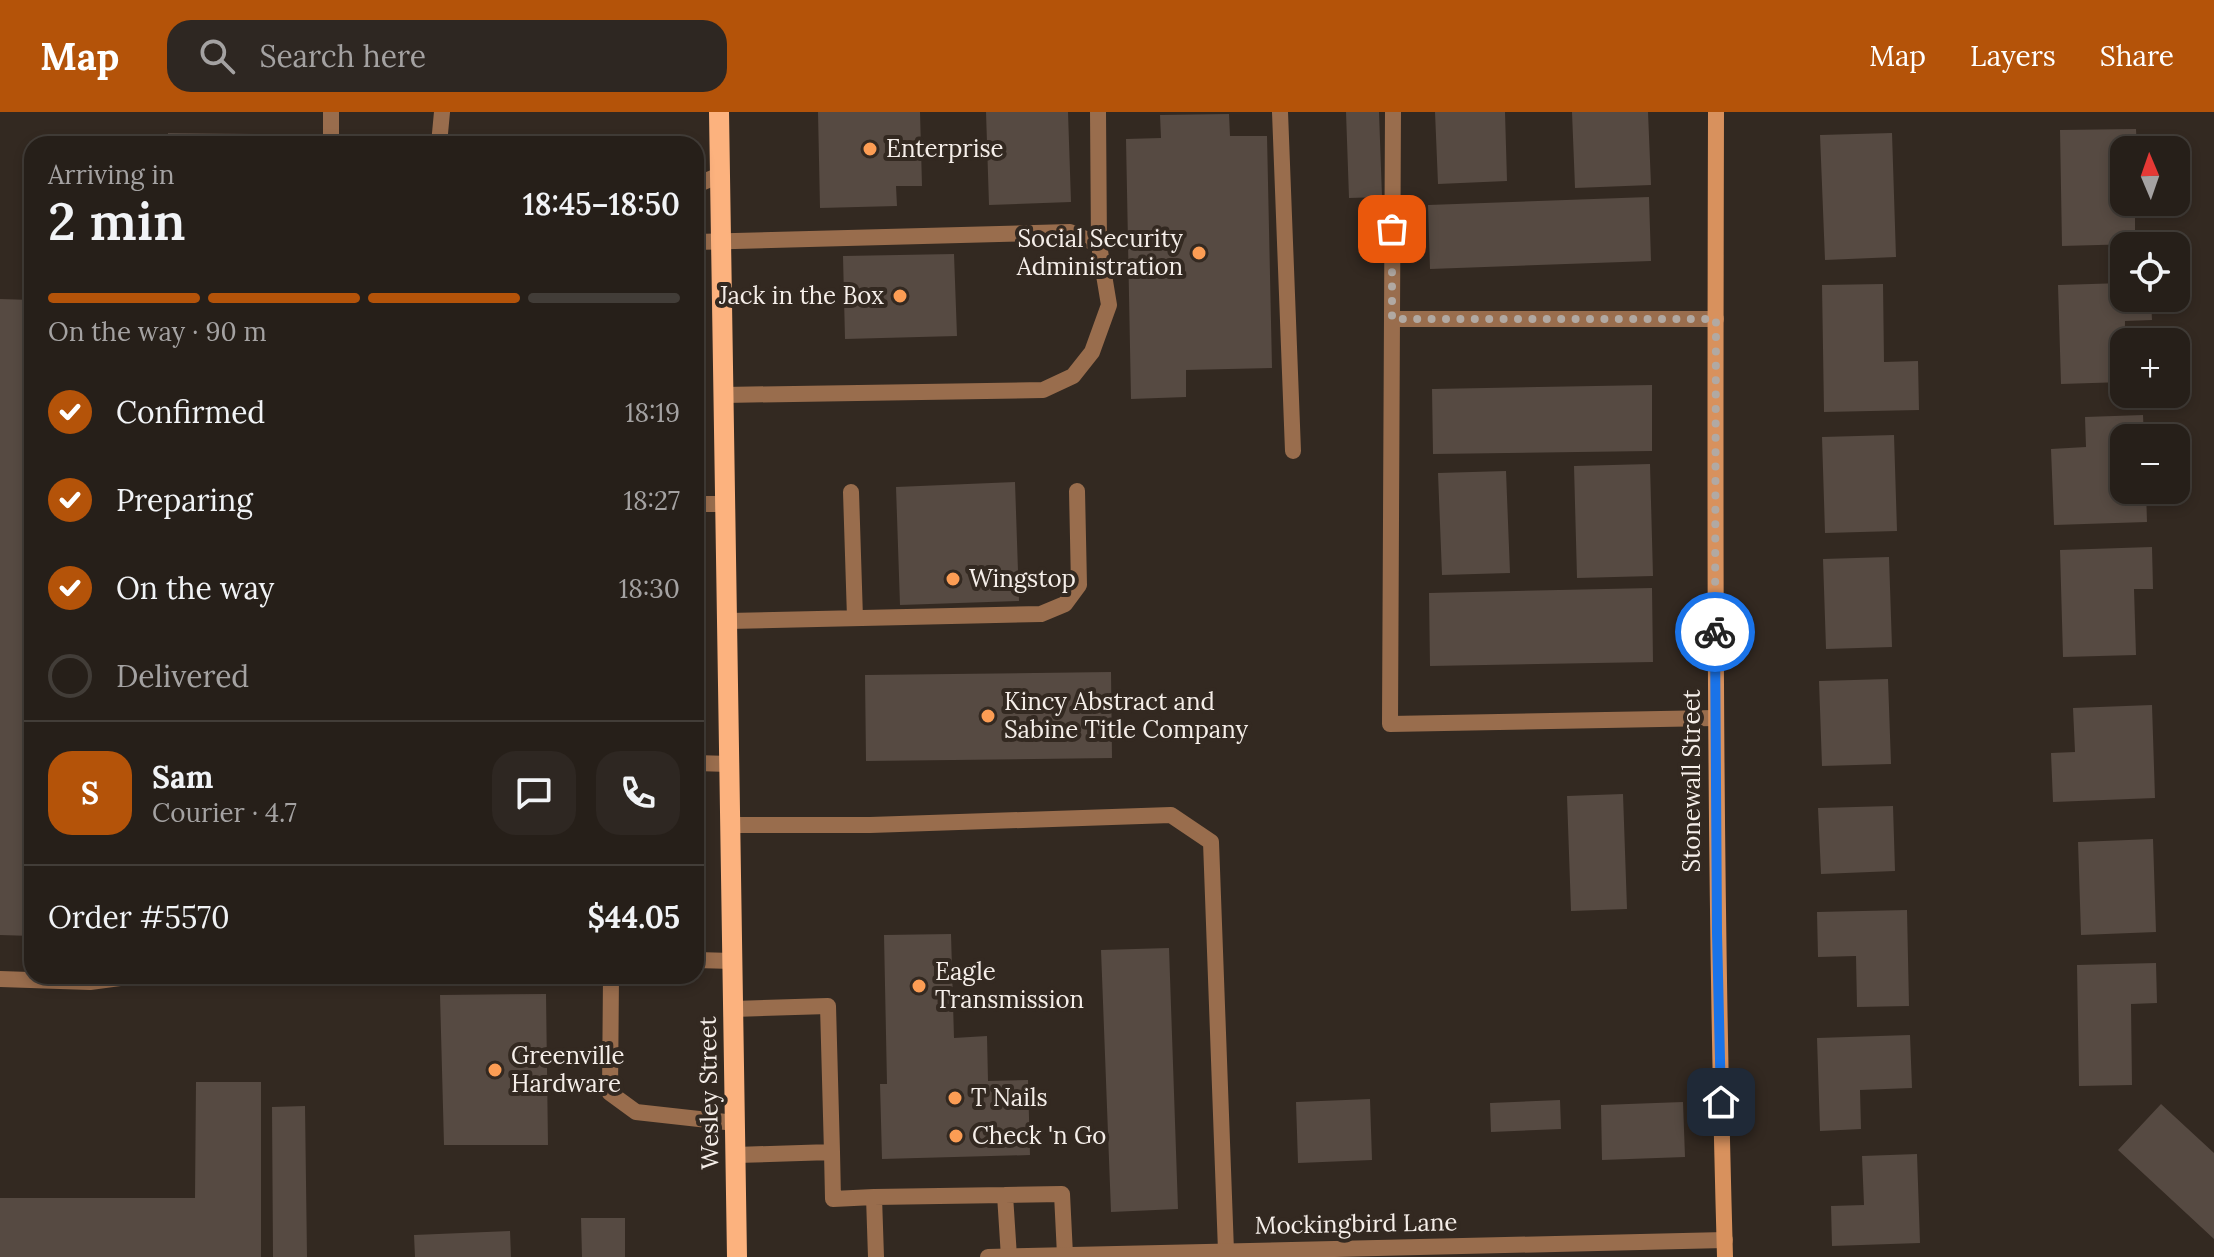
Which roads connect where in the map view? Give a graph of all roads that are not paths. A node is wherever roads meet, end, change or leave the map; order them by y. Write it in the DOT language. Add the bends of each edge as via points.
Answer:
graph roads {
  1 [pos="331,112"];
  2 [pos="442,112"];
  3 [pos="719,112"];
  4 [pos="1098,112"];
  5 [pos="1280,112"];
  6 [pos="1393,112"];
  7 [pos="1716,112"];
  8 [pos="331,136"];
  9 [pos="440,136"];
  10 [pos="720,175"];
  11 [pos="704,182"];
  12 [pos="704,242"];
  13 [pos="721,242"];
  14 [pos="1099,245"];
  15 [pos="1392,319"];
  16 [pos="1716,319"];
  17 [pos="724,395"];
  18 [pos="1293,451"];
  19 [pos="1077,491"];
  20 [pos="851,492"];
  21 [pos="704,504"];
  22 [pos="725,504"];
  23 [pos="855,618"];
  24 [pos="728,621"];
  25 [pos="1715,718"];
  26 [pos="704,763"];
  27 [pos="729,764"];
  28 [pos="731,825"];
  29 [pos="704,960"];
  30 [pos="733,961"];
  31 [pos="0,979"];
  32 [pos="24,980"];
  33 [pos="611,984"];
  34 [pos="734,1009"];
  35 [pos="735,1123"];
  36 [pos="832,1152"];
  37 [pos="736,1155"];
  38 [pos="1005,1195"];
  39 [pos="874,1197"];
  40 [pos="1725,1248"];
  41 [pos="1226,1251"];
  42 [pos="1065,1255"];
  43 [pos="737,1257"];
  44 [pos="876,1257"];
  45 [pos="988,1257"];
  46 [pos="1009,1257"];
  1 -- 8 [label="street"];
  2 -- 9 [label="street"];
  3 -- 10 [label="main road, Wesley Street"];
  4 -- 14 [label="street"];
  5 -- 18 [label="street"];
  6 -- 15 [label="street"];
  7 -- 16 [label="street, Stonewall Street"];
  10 -- 11 [label="street"];
  10 -- 13 [label="main road, Wesley Street"];
  12 -- 13 [label="street"];
  13 -- 14 [label="street" via="1070,232"];
  13 -- 17 [label="main road, Wesley Street"];
  14 -- 17 [label="street" via="1109,305 1092,352 1073,376 1043,390"];
  15 -- 16 [label="street"];
  15 -- 25 [label="street" via="1390,724"];
  16 -- 25 [label="street, Stonewall Street"];
  17 -- 22 [label="main road, Wesley Street"];
  19 -- 23 [label="street" via="1079,585 1065,604 1041,614"];
  20 -- 23 [label="street"];
  21 -- 22 [label="street"];
  22 -- 24 [label="main road, Wesley Street"];
  23 -- 24 [label="street"];
  24 -- 27 [label="main road, Wesley Street"];
  25 -- 40 [label="street, Stonewall Street"];
  26 -- 27 [label="street"];
  27 -- 28 [label="main road, Wesley Street"];
  28 -- 30 [label="main road, Wesley Street"];
  28 -- 41 [label="street" via="1171,815 1211,842"];
  29 -- 30 [label="street"];
  30 -- 34 [label="main road, Wesley Street"];
  31 -- 32 [label="street"];
  33 -- 35 [label="street" via="610,1093 636,1112"];
  34 -- 35 [label="main road, Wesley Street"];
  34 -- 36 [label="street" via="828,1006"];
  35 -- 37 [label="main road, Wesley Street"];
  36 -- 37 [label="street"];
  36 -- 39 [label="street" via="833,1199"];
  37 -- 43 [label="main road, Wesley Street"];
  38 -- 39 [label="street"];
  38 -- 42 [label="street" via="1062,1194"];
  38 -- 46 [label="street"];
  39 -- 44 [label="street"];
  40 -- 41 [label="street, Mockingbird Lane"];
  41 -- 42 [label="street, Mockingbird Lane"];
  42 -- 46 [label="street, Mockingbird Lane"];
  45 -- 46 [label="street, Mockingbird Lane"];
}
